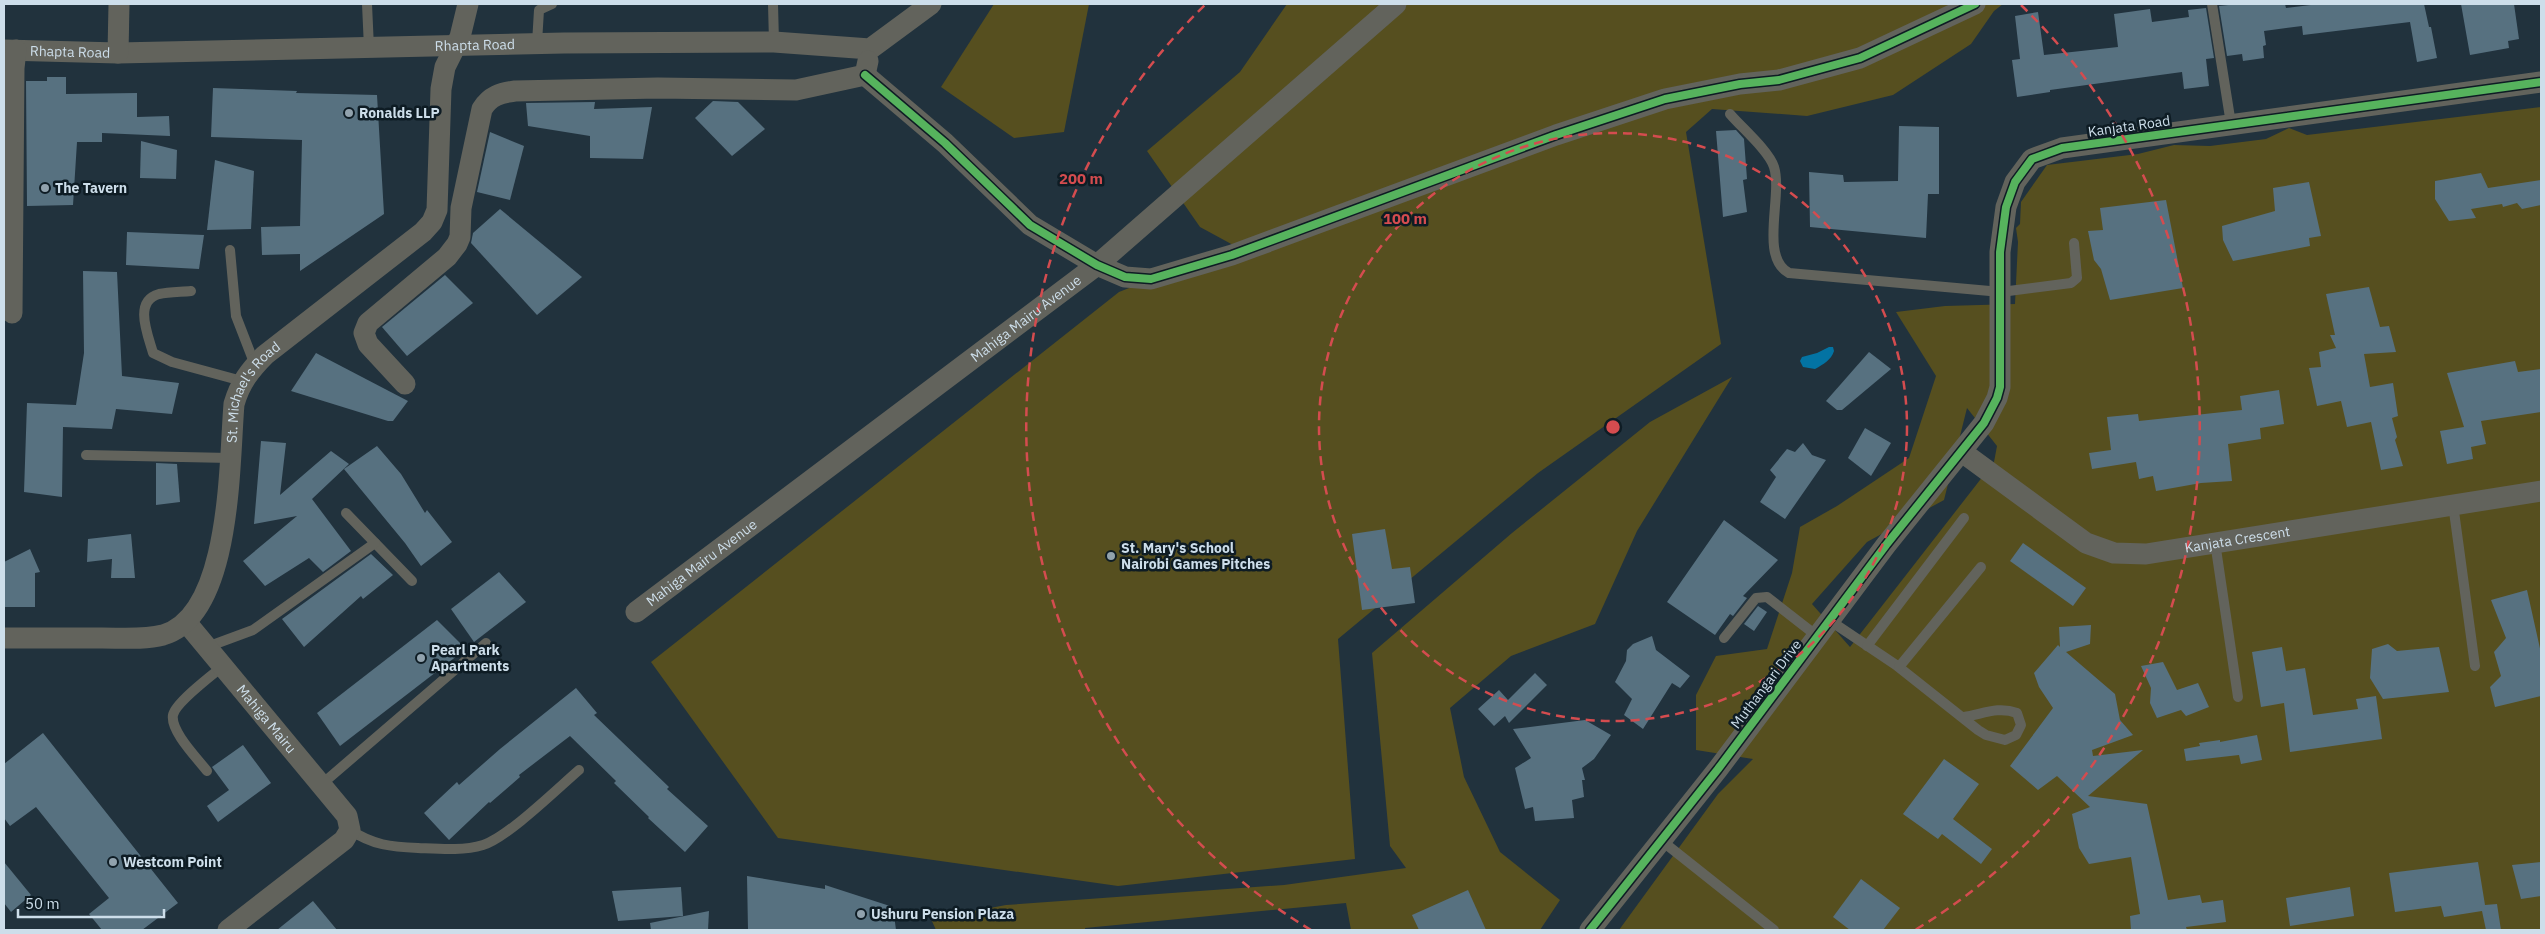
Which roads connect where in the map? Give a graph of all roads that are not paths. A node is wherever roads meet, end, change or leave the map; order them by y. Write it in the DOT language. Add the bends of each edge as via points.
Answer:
graph roads {
  1 [pos="119,4"];
  2 [pos="367,4"];
  3 [pos="468,4"];
  4 [pos="552,4"];
  5 [pos="773,4"];
  6 [pos="931,4"];
  7 [pos="1396,4"];
  8 [pos="1975,4"];
  9 [pos="2212,4"];
  10 [pos="534,7"];
  11 [pos="774,42"];
  12 [pos="537,44"];
  13 [pos="456,47"];
  14 [pos="369,48"];
  15 [pos="870,49"];
  16 [pos="10,50"];
  17 [pos="118,53"];
  18 [pos="865,74"];
  19 [pos="2541,82"];
  20 [pos="1730,114"];
  21 [pos="2231,124"];
  22 [pos="2074,243"];
  23 [pos="230,250"];
  24 [pos="1097,265"];
  25 [pos="191,291"];
  26 [pos="2001,292"];
  27 [pos="12,313"];
  28 [pos="249,373"];
  29 [pos="405,384"];
  30 [pos="1962,452"];
  31 [pos="86,455"];
  32 [pos="230,458"];
  33 [pos="2541,491"];
  34 [pos="2453,504"];
  35 [pos="346,513"];
  36 [pos="1964,518"];
  37 [pos="2215,542"];
  38 [pos="375,543"];
  39 [pos="1981,567"];
  40 [pos="412,581"];
  41 [pos="636,612"];
  42 [pos="186,622"];
  43 [pos="1823,628"];
  44 [pos="4,638"];
  45 [pos="1724,638"];
  46 [pos="486,643"];
  47 [pos="1867,646"];
  48 [pos="207,647"];
  49 [pos="223,666"];
  50 [pos="2475,666"];
  51 [pos="1899,668"];
  52 [pos="2238,698"];
  53 [pos="1964,717"];
  54 [pos="579,770"];
  55 [pos="208,771"];
  56 [pos="322,784"];
  57 [pos="349,823"];
  58 [pos="1662,840"];
  59 [pos="228,930"];
  60 [pos="1590,930"];
  61 [pos="1774,930"];
  1 -- 17 [label="street"];
  2 -- 14 [label="lane"];
  3 -- 13 [label="street, St. Michael's Road"];
  4 -- 10 [label="lane"];
  5 -- 11 [label="lane"];
  6 -- 15 [label="street"];
  7 -- 24 [label="street, Mahiga Mairu Avenue"];
  8 -- 24 [label="street" via="1860,58 1779,80 1665,99 1556,135 1232,255 1151,279 1125,277"];
  9 -- 21 [label="lane"];
  10 -- 12 [label="lane"];
  11 -- 12 [label="street, Rhapta Road"];
  11 -- 15 [label="street, Rhapta Road"];
  12 -- 13 [label="street, Rhapta Road"];
  13 -- 14 [label="street, Rhapta Road"];
  13 -- 28 [label="street, St. Michael's Road" via="445,67 441,89 437,210 432,222"];
  14 -- 17 [label="street, Rhapta Road"];
  15 -- 18 [label="street"];
  16 -- 17 [label="street, Rhapta Road"];
  16 -- 27 [label="street" via="14,68"];
  18 -- 24 [label="street" via="946,143 1030,226"];
  18 -- 29 [label="street" via="796,90 515,91 488,99 482,109 464,190 457,244 447,257 368,323 364,333 368,344"];
  19 -- 21 [label="street, Kanjata Road"];
  20 -- 26 [label="lane" via="1774,166 1774,253 1781,269 1789,273"];
  21 -- 26 [label="street, Kanjata Road" via="2062,148 2032,159 2015,182 2006,207 2000,252"];
  22 -- 26 [label="lane" via="2078,278 2071,283"];
  23 -- 28 [label="lane" via="236,316"];
  24 -- 41 [label="street, Mahiga Mairu Avenue"];
  25 -- 28 [label="lane" via="158,294 148,302 142,314 152,353 172,362"];
  26 -- 30 [label="street, Kanjata Road" via="2000,387 1984,423"];
  28 -- 32 [label="street, St. Michael's Road" via="234,404"];
  30 -- 37 [label="street, Kanjata Crescent" via="2098,549 2146,554"];
  30 -- 43 [label="street, Muthangari Drive"];
  31 -- 32 [label="lane"];
  32 -- 42 [label="street, St. Michael's Road" via="224,536 211,580 198,607"];
  33 -- 34 [label="street, Kanjata Crescent"];
  34 -- 37 [label="street, Kanjata Crescent"];
  34 -- 50 [label="lane"];
  35 -- 38 [label="lane"];
  36 -- 47 [label="lane"];
  37 -- 52 [label="lane"];
  38 -- 40 [label="lane"];
  38 -- 48 [label="lane" via="253,630"];
  39 -- 51 [label="lane"];
  42 -- 44 [label="street, St. Michael's Road" via="164,635 136,638"];
  42 -- 48 [label="street, Mahiga Mairu"];
  43 -- 45 [label="lane" via="1767,597 1756,598"];
  43 -- 47 [label="lane"];
  43 -- 58 [label="street, Muthangari Drive"];
  46 -- 56 [label="lane"];
  47 -- 51 [label="lane"];
  48 -- 49 [label="street, Mahiga Mairu"];
  49 -- 55 [label="lane" via="192,693 173,716 180,736"];
  49 -- 56 [label="street, Mahiga Mairu"];
  51 -- 53 [label="lane"];
  53 -- 53 [label="lane" via="1986,735 2005,740 2016,735 2021,725 2017,714 2009,710 1996,709"];
  54 -- 57 [label="lane" via="485,845 462,849 393,847 368,841"];
  56 -- 57 [label="street, Mahiga Mairu"];
  57 -- 59 [label="street" via="344,840"];
  58 -- 60 [label="street, Muthangari Drive"];
  58 -- 61 [label="lane"];
}
